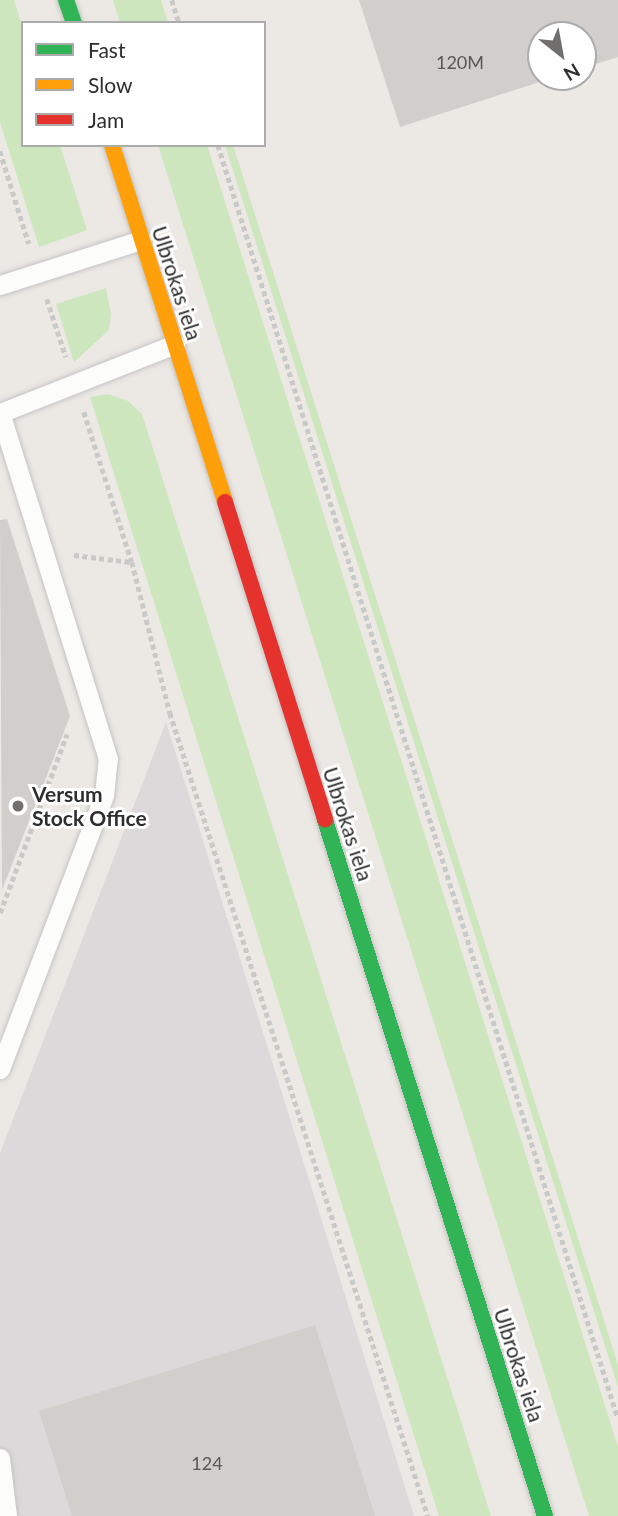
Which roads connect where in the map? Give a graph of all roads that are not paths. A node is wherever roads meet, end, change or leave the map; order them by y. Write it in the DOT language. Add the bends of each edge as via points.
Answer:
graph roads {
  1 [pos="66,0"];
  2 [pos="73,21"];
  3 [pos="113,147"];
  4 [pos="141,240"];
  5 [pos="1,280"];
  6 [pos="175,344"];
  7 [pos="0,413"];
  8 [pos="9,1018"];
  9 [pos="0,1069"];
  10 [pos="0,1458"];
  11 [pos="7,1516"];
  12 [pos="545,1516"];
  1 -- 2 [label="main road"];
  3 -- 4 [label="main road, Ulbrokas iela"];
  4 -- 5 [label="lane" via="39,273"];
  4 -- 6 [label="main road, Ulbrokas iela"];
  6 -- 7 [label="lane"];
  6 -- 12 [label="main road, Ulbrokas iela"];
  7 -- 8 [label="lane" via="108,759 104,795"];
  8 -- 9 [label="lane"];
  10 -- 11 [label="lane"];
}
